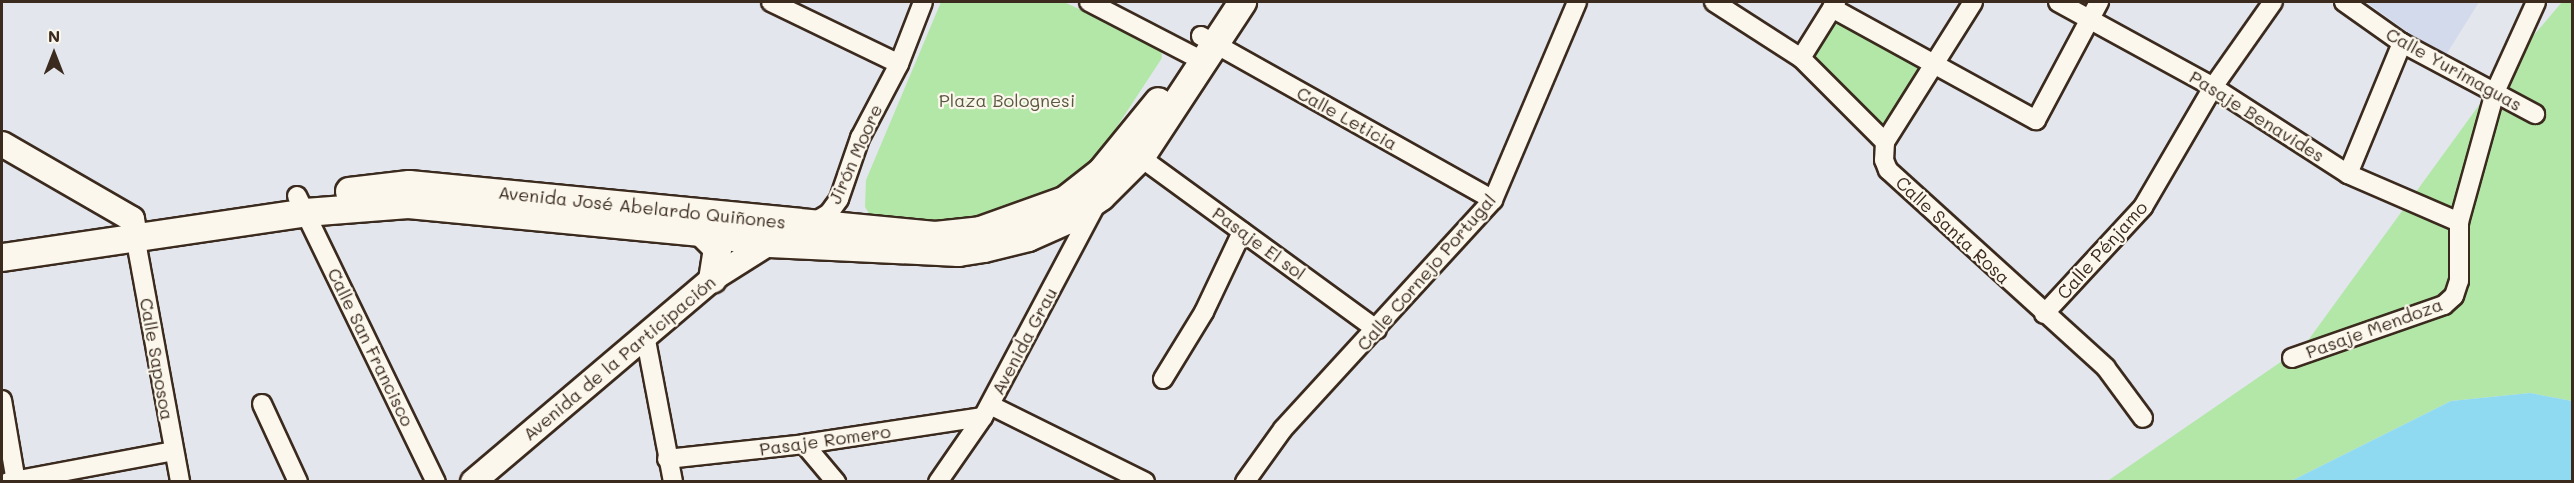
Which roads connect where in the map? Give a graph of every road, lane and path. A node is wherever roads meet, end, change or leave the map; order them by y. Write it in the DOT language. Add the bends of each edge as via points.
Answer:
graph roads {
  1 [pos="771,2"];
  2 [pos="923,2"];
  3 [pos="1089,2"];
  4 [pos="1223,2"];
  5 [pos="1242,2"];
  6 [pos="1577,2"];
  7 [pos="1714,2"];
  8 [pos="1973,2"];
  9 [pos="2058,2"];
  10 [pos="2099,2"];
  11 [pos="2273,2"];
  12 [pos="2344,2"];
  13 [pos="2536,2"];
  14 [pos="1834,5"];
  15 [pos="2089,19"];
  16 [pos="2402,43"];
  17 [pos="1202,48"];
  18 [pos="1801,58"];
  19 [pos="1935,63"];
  20 [pos="899,64"];
  21 [pos="2213,87"];
  22 [pos="2495,92"];
  23 [pos="2535,114"];
  24 [pos="1885,142"];
  25 [pos="2,144"];
  26 [pos="1140,157"];
  27 [pos="2348,174"];
  28 [pos="1101,196"];
  29 [pos="1494,200"];
  30 [pos="301,204"];
  31 [pos="2459,222"];
  32 [pos="810,225"];
  33 [pos="134,228"];
  34 [pos="1242,231"];
  35 [pos="701,232"];
  36 [pos="2,240"];
  37 [pos="769,243"];
  38 [pos="958,252"];
  39 [pos="2,257"];
  40 [pos="712,279"];
  41 [pos="2044,314"];
  42 [pos="1377,330"];
  43 [pos="645,335"];
  44 [pos="2292,358"];
  45 [pos="1163,380"];
  46 [pos="2,400"];
  47 [pos="262,404"];
  48 [pos="986,411"];
  49 [pos="2143,418"];
  50 [pos="804,444"];
  51 [pos="173,451"];
  52 [pos="667,459"];
  53 [pos="13,481"];
  54 [pos="180,482"];
  55 [pos="298,482"];
  56 [pos="436,482"];
  57 [pos="473,482"];
  58 [pos="673,482"];
  59 [pos="837,482"];
  60 [pos="938,482"];
  61 [pos="1145,482"];
  62 [pos="1245,482"];
  1 -- 20 [label="street"];
  2 -- 20 [label="street, Jirón Moore"];
  3 -- 17 [label="street, Calle Leticia"];
  4 -- 17 [label="main road, Avenida Grau"];
  5 -- 17 [label="main road, Avenida Grau"];
  6 -- 29 [label="street, Calle Cornejo Portugal"];
  7 -- 18 [label="street"];
  8 -- 19 [label="street"];
  9 -- 15 [label="street, Pasaje Benavides"];
  10 -- 15 [label="street"];
  11 -- 21 [label="street, Calle Pénjamo"];
  12 -- 16 [label="street, Calle Yurimaguas"];
  13 -- 22 [label="street"];
  14 -- 18 [label="street"];
  14 -- 19 [label="street"];
  15 -- 19 [label="street" via="2036,120"];
  15 -- 21 [label="street, Pasaje Benavides"];
  16 -- 22 [label="street, Calle Yurimaguas"];
  16 -- 27 [label="street"];
  17 -- 26 [label="main road, Avenida Grau"];
  17 -- 29 [label="street, Calle Leticia"];
  17 -- 32 [label="main road, Avenida José Abelardo Quiñones" via="1101,171 1064,200 980,230 936,235"];
  18 -- 24 [label="street"];
  19 -- 24 [label="street"];
  20 -- 32 [label="street, Jirón Moore" via="864,129 839,199 829,213"];
  21 -- 27 [label="street, Pasaje Benavides"];
  21 -- 41 [label="street, Calle Pénjamo" via="2143,207"];
  22 -- 23 [label="street, Calle Yurimaguas"];
  22 -- 31 [label="street"];
  24 -- 41 [label="street, Calle Santa Rosa" via="1888,170"];
  25 -- 33 [label="main road"];
  26 -- 28 [label="main road, Avenida Grau"];
  26 -- 34 [label="street, Pasaje El sol"];
  27 -- 31 [label="street, Pasaje Benavides"];
  28 -- 38 [label="main road, Avenida Grau" via="1066,220 1028,237"];
  28 -- 48 [label="street, Avenida Grau"];
  29 -- 42 [label="street, Calle Cornejo Portugal"];
  30 -- 32 [label="main road, Avenida José Abelardo Quiñones" via="410,184"];
  30 -- 33 [label="main road, Avenida José Abelardo Quiñones"];
  30 -- 35 [label="main road, Avenida José Abelardo Quiñones" via="408,204"];
  30 -- 56 [label="street, Calle San Francisco"];
  31 -- 44 [label="street, Pasaje Mendoza" via="2459,281 2454,296 2444,305"];
  32 -- 37 [label="street, Jirón Moore"];
  33 -- 36 [label="main road, Avenida José Abelardo Quiñones"];
  33 -- 39 [label="main road, Avenida José Abelardo Quiñones"];
  33 -- 51 [label="street, Calle Saposoa"];
  34 -- 42 [label="street, Pasaje El sol"];
  34 -- 45 [label="street" via="1204,312"];
  35 -- 37 [label="main road, Avenida José Abelardo Quiñones"];
  35 -- 40 [label="main road" via="717,248"];
  37 -- 38 [label="main road, Avenida José Abelardo Quiñones"];
  37 -- 40 [label="main road, Avenida de la Participación"];
  40 -- 43 [label="main road, Avenida de la Participación"];
  41 -- 49 [label="street, Calle Santa Rosa" via="2106,368"];
  42 -- 62 [label="street, Calle Cornejo Portugal" via="1283,429"];
  43 -- 52 [label="street"];
  43 -- 57 [label="main road, Avenida de la Participación"];
  46 -- 53 [label="street"];
  47 -- 55 [label="street"];
  48 -- 50 [label="street, Pasaje Romero"];
  48 -- 60 [label="street, Avenida Grau"];
  48 -- 61 [label="street"];
  50 -- 52 [label="street, Pasaje Romero"];
  50 -- 59 [label="street"];
  51 -- 53 [label="street"];
  51 -- 54 [label="street, Calle Saposoa"];
  52 -- 58 [label="street"];
}
